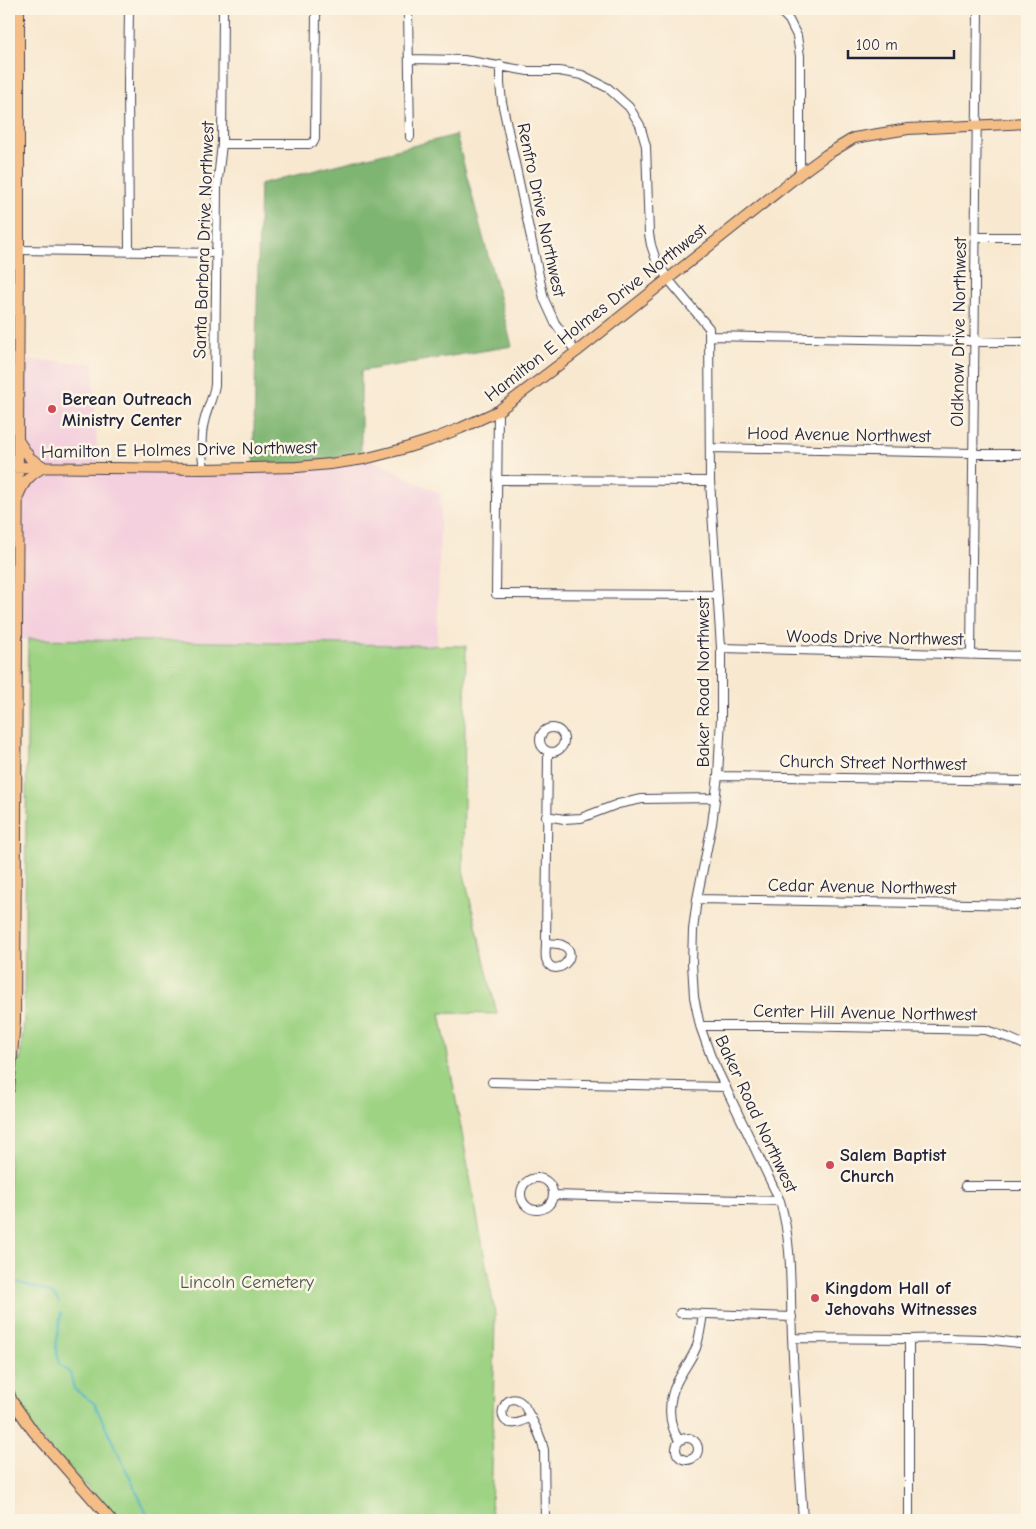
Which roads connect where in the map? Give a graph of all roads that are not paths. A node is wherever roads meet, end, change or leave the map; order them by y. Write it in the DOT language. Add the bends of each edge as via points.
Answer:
graph roads {
  1 [pos="19,9"];
  2 [pos="129,9"];
  3 [pos="223,9"];
  4 [pos="316,9"];
  5 [pos="408,9"];
  6 [pos="778,9"];
  7 [pos="978,9"];
  8 [pos="409,59"];
  9 [pos="500,66"];
  10 [pos="1027,123"];
  11 [pos="976,125"];
  12 [pos="410,137"];
  13 [pos="222,144"];
  14 [pos="800,174"];
  15 [pos="975,237"];
  16 [pos="1027,237"];
  17 [pos="19,250"];
  18 [pos="129,252"];
  19 [pos="216,253"];
  20 [pos="668,279"];
  21 [pos="709,336"];
  22 [pos="974,341"];
  23 [pos="1027,342"];
  24 [pos="576,352"];
  25 [pos="498,411"];
  26 [pos="17,439"];
  27 [pos="710,448"];
  28 [pos="973,453"];
  29 [pos="9,454"];
  30 [pos="1027,454"];
  31 [pos="13,467"];
  32 [pos="45,467"];
  33 [pos="204,469"];
  34 [pos="497,480"];
  35 [pos="9,481"];
  36 [pos="710,481"];
  37 [pos="17,499"];
  38 [pos="718,595"];
  39 [pos="721,648"];
  40 [pos="971,655"];
  41 [pos="1027,656"];
  42 [pos="548,752"];
  43 [pos="718,776"];
  44 [pos="1027,781"];
  45 [pos="715,798"];
  46 [pos="546,816"];
  47 [pos="697,899"];
  48 [pos="1027,905"];
  49 [pos="12,908"];
  50 [pos="546,944"];
  51 [pos="700,1026"];
  52 [pos="1027,1046"];
  53 [pos="492,1082"];
  54 [pos="726,1088"];
  55 [pos="9,1089"];
  56 [pos="966,1186"];
  57 [pos="1027,1186"];
  58 [pos="553,1195"];
  59 [pos="780,1201"];
  60 [pos="680,1313"];
  61 [pos="703,1314"];
  62 [pos="792,1317"];
  63 [pos="792,1338"];
  64 [pos="909,1339"];
  65 [pos="1027,1344"];
  66 [pos="9,1393"];
  67 [pos="531,1417"];
  68 [pos="679,1440"];
  69 [pos="111,1520"];
  70 [pos="545,1520"];
  71 [pos="803,1520"];
  72 [pos="909,1520"];
  1 -- 17 [label="main road"];
  2 -- 18 [label="street"];
  3 -- 13 [label="street, Santa Barbara Drive Northwest"];
  4 -- 13 [label="street" via="313,142"];
  5 -- 8 [label="street"];
  6 -- 14 [label="street" via="789,20 797,36 800,56"];
  7 -- 11 [label="street, Oldknow Drive Northwest"];
  8 -- 9 [label="street, Baker Road Northwest" via="464,60"];
  8 -- 12 [label="street"];
  9 -- 20 [label="street, Baker Road Northwest" via="582,75 608,88 628,107 640,125 646,146 651,245"];
  9 -- 24 [label="street, Renfro Drive Northwest" via="502,102 544,299 555,323"];
  10 -- 11 [label="main road, Hamilton E Holmes Drive Northwest"];
  11 -- 14 [label="main road, Hamilton E Holmes Drive Northwest" via="908,129 854,138"];
  11 -- 15 [label="street, Oldknow Drive Northwest"];
  13 -- 19 [label="street, Santa Barbara Drive Northwest"];
  14 -- 20 [label="main road, Hamilton E Holmes Drive Northwest"];
  15 -- 16 [label="street"];
  15 -- 22 [label="street, Oldknow Drive Northwest"];
  17 -- 18 [label="street"];
  17 -- 26 [label="main road"];
  18 -- 19 [label="street"];
  19 -- 33 [label="street, Santa Barbara Drive Northwest" via="215,385 201,433"];
  20 -- 21 [label="street, Baker Road Northwest" via="709,328"];
  20 -- 24 [label="main road, Hamilton E Holmes Drive Northwest"];
  21 -- 22 [label="street"];
  21 -- 27 [label="street, Baker Road Northwest"];
  22 -- 23 [label="street"];
  22 -- 28 [label="street, Oldknow Drive Northwest"];
  24 -- 25 [label="main road, Hamilton E Holmes Drive Northwest"];
  25 -- 33 [label="main road, Hamilton E Holmes Drive Northwest" via="431,440 364,459 297,467"];
  25 -- 34 [label="street"];
  26 -- 29 [label="main road"];
  26 -- 31 [label="main road"];
  26 -- 32 [label="main road" via="30,458"];
  27 -- 28 [label="street, Hood Avenue Northwest"];
  27 -- 36 [label="street, Baker Road Northwest"];
  28 -- 30 [label="street, Hood Avenue Northwest"];
  28 -- 40 [label="street, Oldknow Drive Northwest"];
  31 -- 32 [label="main road, Hamilton E Holmes Drive Northwest"];
  31 -- 37 [label="main road"];
  32 -- 33 [label="main road, Hamilton E Holmes Drive Northwest"];
  32 -- 37 [label="main road" via="28,478"];
  34 -- 36 [label="street"];
  34 -- 38 [label="street" via="496,594"];
  35 -- 37 [label="main road"];
  36 -- 38 [label="street, Baker Road Northwest"];
  37 -- 49 [label="main road"];
  38 -- 39 [label="street, Baker Road Northwest"];
  39 -- 40 [label="street, Woods Drive Northwest"];
  39 -- 43 [label="street, Baker Road Northwest"];
  40 -- 41 [label="street, Woods Drive Northwest"];
  42 -- 46 [label="street"];
  43 -- 44 [label="street, Church Street Northwest"];
  43 -- 45 [label="street, Baker Road Northwest"];
  45 -- 46 [label="street" via="642,799 582,818"];
  45 -- 47 [label="street, Baker Road Northwest"];
  46 -- 50 [label="street"];
  47 -- 48 [label="street, Cedar Avenue Northwest"];
  47 -- 51 [label="street, Baker Road Northwest" via="692,963"];
  49 -- 55 [label="main road" via="15,1021"];
  51 -- 52 [label="street, Center Hill Avenue Northwest" via="986,1030"];
  51 -- 54 [label="street, Baker Road Northwest"];
  53 -- 54 [label="street"];
  54 -- 59 [label="street, Baker Road Northwest"];
  56 -- 57 [label="street"];
  58 -- 58 [label="street" via="550,1185 542,1178 527,1181 521,1195 525,1205 534,1210 549,1205"];
  58 -- 59 [label="street"];
  59 -- 62 [label="street, Baker Road Northwest" via="788,1238"];
  60 -- 61 [label="street"];
  61 -- 62 [label="street"];
  61 -- 68 [label="street" via="696,1347 671,1398 671,1423"];
  62 -- 63 [label="street, Baker Road Northwest"];
  63 -- 64 [label="street"];
  63 -- 71 [label="street, Baker Road Northwest"];
  64 -- 65 [label="street" via="976,1339"];
  64 -- 72 [label="street"];
  66 -- 69 [label="main road" via="32,1431"];
  67 -- 70 [label="street" via="544,1450"];
}
